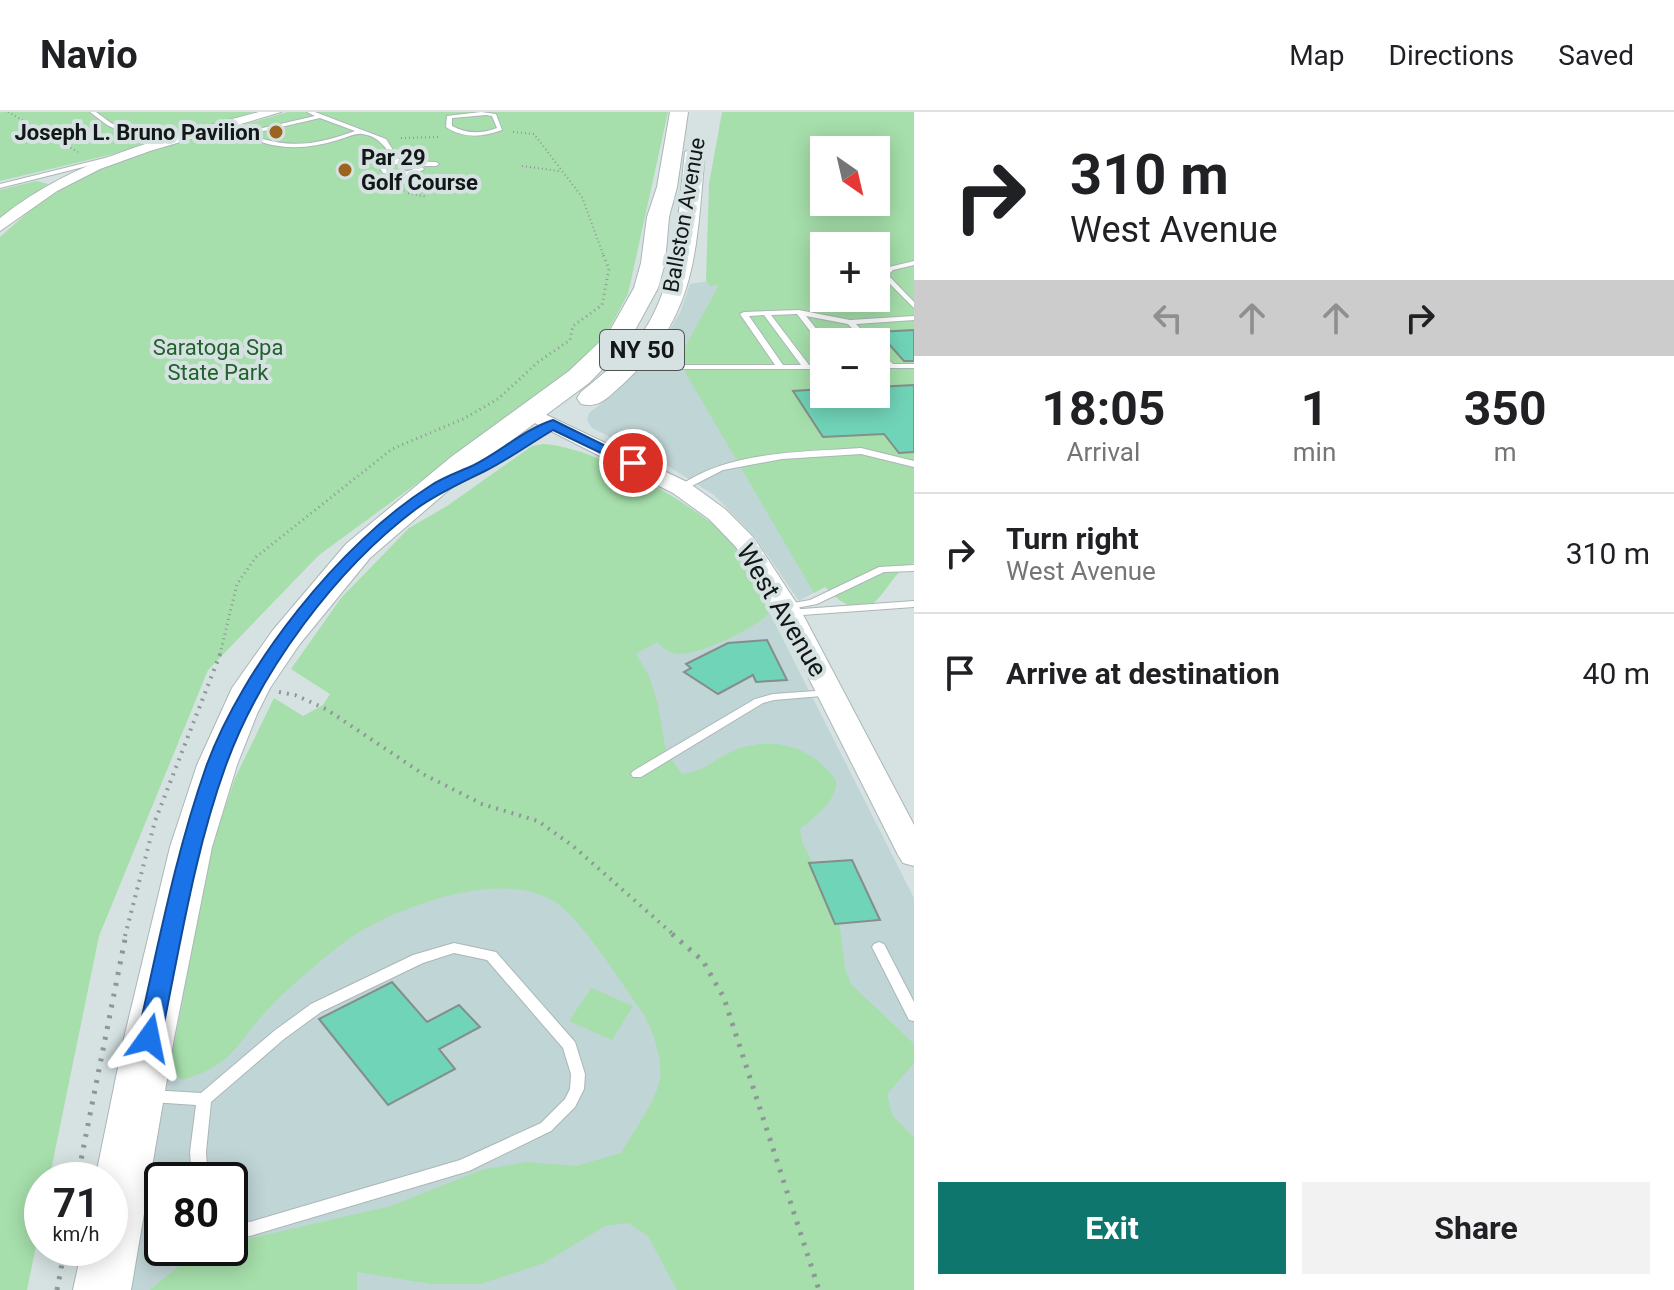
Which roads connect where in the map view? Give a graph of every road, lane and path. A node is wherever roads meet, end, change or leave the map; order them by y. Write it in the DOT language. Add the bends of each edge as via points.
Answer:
graph roads {
  1 [pos="8,112"];
  2 [pos="93,112"];
  3 [pos="274,112"];
  4 [pos="310,112"];
  5 [pos="679,112"];
  6 [pos="700,112"];
  7 [pos="486,113"];
  8 [pos="320,116"];
  9 [pos="361,131"];
  10 [pos="156,146"];
  11 [pos="80,153"];
  12 [pos="398,162"];
  13 [pos="414,164"];
  14 [pos="436,164"];
  15 [pos="522,166"];
  16 [pos="559,171"];
  17 [pos="0,186"];
  18 [pos="406,192"];
  19 [pos="427,197"];
  20 [pos="0,226"];
  21 [pos="914,263"];
  22 [pos="914,306"];
  23 [pos="798,312"];
  24 [pos="766,313"];
  25 [pos="914,318"];
  26 [pos="850,322"];
  27 [pos="811,328"];
  28 [pos="856,328"];
  29 [pos="634,360"];
  30 [pos="891,366"];
  31 [pos="914,366"];
  32 [pos="807,367"];
  33 [pos="781,368"];
  34 [pos="542,419"];
  35 [pos="914,464"];
  36 [pos="681,488"];
  37 [pos="914,568"];
  38 [pos="914,604"];
  39 [pos="787,610"];
  40 [pos="207,683"];
  41 [pos="217,684"];
  42 [pos="275,691"];
  43 [pos="831,693"];
  44 [pos="637,774"];
  45 [pos="914,855"];
  46 [pos="879,947"];
  47 [pos="914,1016"];
  48 [pos="138,1095"];
  49 [pos="204,1099"];
  50 [pos="126,1162"];
  51 [pos="199,1162"];
  52 [pos="248,1229"];
  53 [pos="62,1266"];
  54 [pos="106,1266"];
  55 [pos="57,1290"];
  56 [pos="102,1290"];
  57 [pos="819,1290"];
  1 -- 11 [label="path"];
  2 -- 10 [label="lane"];
  3 -- 10 [label="street"];
  4 -- 8 [label="lane"];
  5 -- 34 [label="highway, Ballston Avenue / NY 50" via="646,288 619,338"];
  6 -- 29 [label="highway, Ballston Avenue / NY 50" via="672,296 656,331"];
  7 -- 7 [label="lane" via="449,117 449,127 473,134 500,129 494,115"];
  8 -- 9 [label="lane"];
  8 -- 9 [label="lane" via="252,132 254,138 292,148 313,147"];
  9 -- 12 [label="lane" via="384,140"];
  10 -- 17 [label="lane"];
  10 -- 20 [label="street" via="72,176"];
  12 -- 13 [label="lane"];
  12 -- 13 [label="lane" via="380,169 409,174 421,169"];
  13 -- 14 [label="lane"];
  15 -- 16 [label="path"];
  18 -- 19 [label="path"];
  21 -- 22 [label="lane" via="884,275"];
  23 -- 24 [label="lane"];
  23 -- 26 [label="lane"];
  23 -- 27 [label="lane"];
  24 -- 32 [label="lane"];
  24 -- 33 [label="lane" via="744,314"];
  25 -- 26 [label="lane"];
  26 -- 28 [label="lane"];
  29 -- 33 [label="lane" via="671,367"];
  29 -- 34 [label="highway, Ballston Avenue / NY 50" via="584,405"];
  30 -- 31 [label="lane"];
  32 -- 33 [label="lane"];
  34 -- 36 [label="street, West Avenue"];
  34 -- 48 [label="highway, Ballston Avenue / NY 50" via="462,463 349,561 251,688 217,765 191,847"];
  35 -- 36 [label="lane" via="861,451 782,456 720,468"];
  36 -- 39 [label="street, West Avenue" via="745,543"];
  37 -- 39 [label="lane" via="882,569"];
  38 -- 39 [label="lane"];
  39 -- 43 [label="street, West Avenue"];
  40 -- 41 [label="path"];
  42 -- 57 [label="path" via="326,709 423,774 482,804 538,821 703,961 724,998"];
  43 -- 44 [label="lane" via="759,701"];
  43 -- 45 [label="street, West Avenue"];
  46 -- 47 [label="lane"];
  48 -- 49 [label="lane"];
  48 -- 50 [label="highway, Ballston Avenue / NY 50"];
  49 -- 51 [label="lane"];
  49 -- 52 [label="lane" via="316,1008 418,959 454,948 491,956 570,1046 577,1089 546,1127 464,1166"];
  53 -- 55 [label="path"];
  54 -- 56 [label="highway, Ballston Avenue / NY 50"];
}
